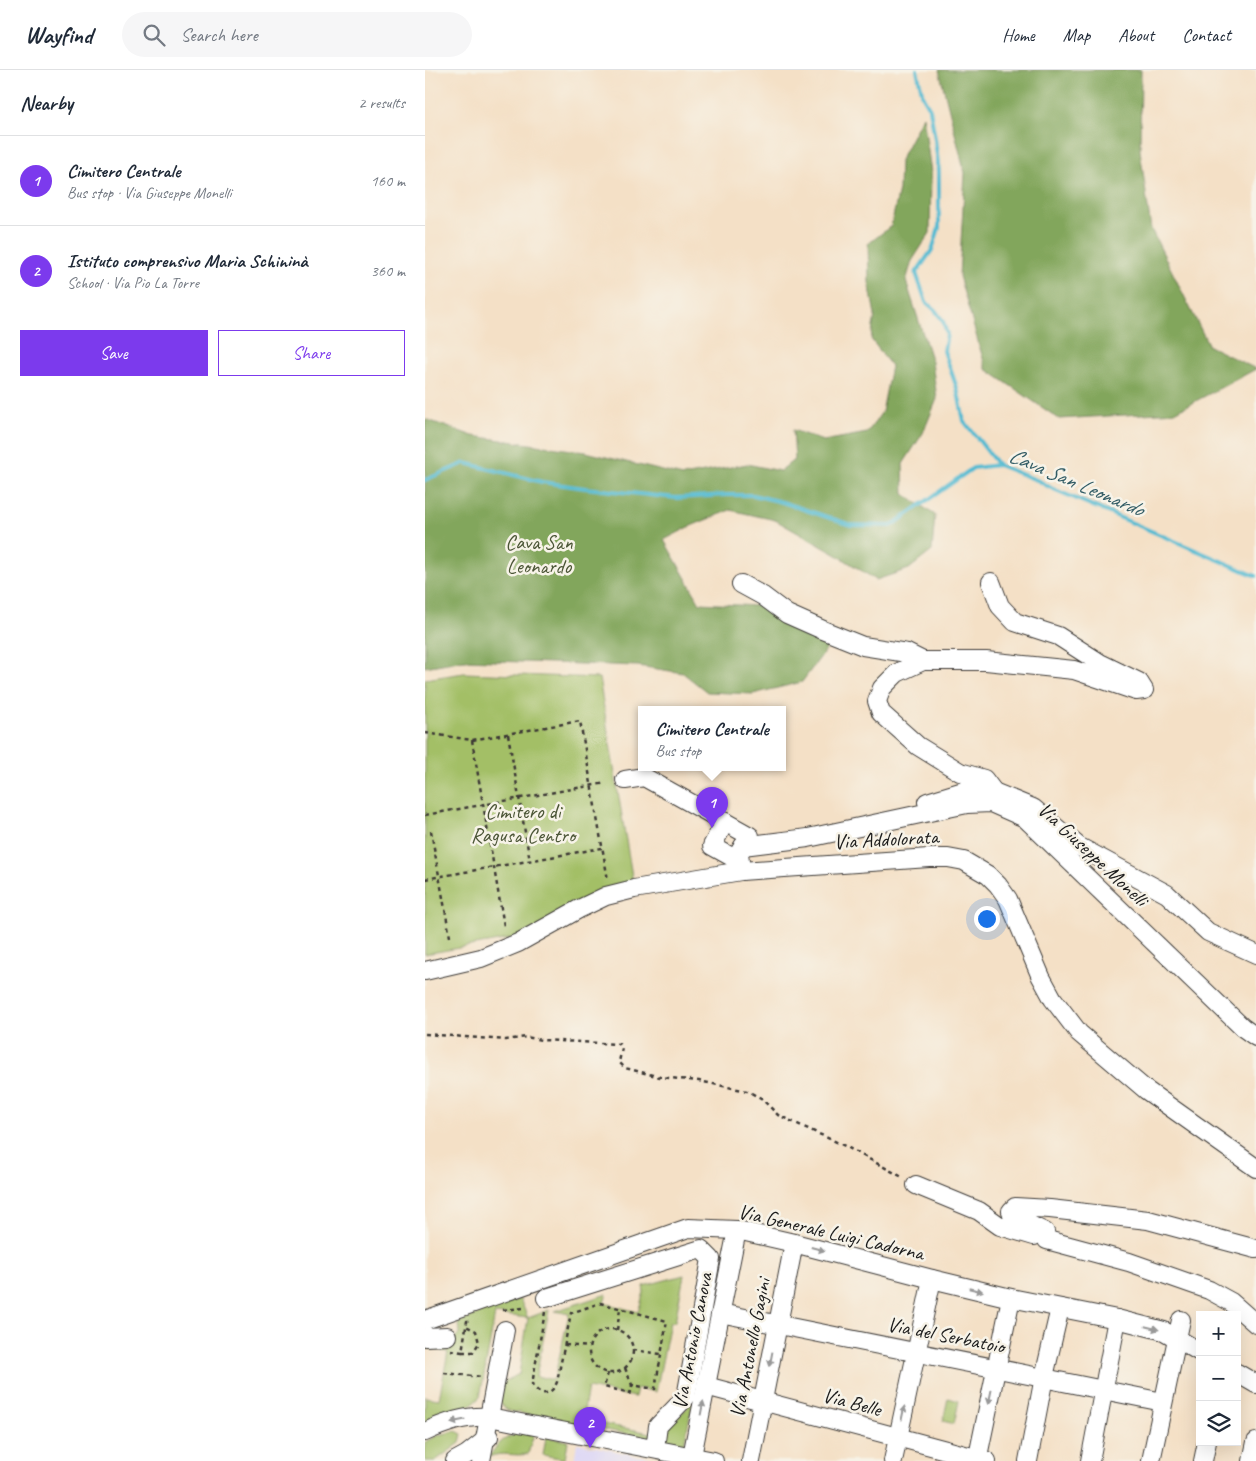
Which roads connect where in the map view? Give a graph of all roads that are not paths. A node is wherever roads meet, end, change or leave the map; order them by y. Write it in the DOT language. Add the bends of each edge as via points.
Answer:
graph roads {
  1 [pos="991,582"];
  2 [pos="741,584"];
  3 [pos="923,661"];
  4 [pos="625,780"];
  5 [pos="993,791"];
  6 [pos="725,822"];
  7 [pos="808,838"];
  8 [pos="741,860"];
  9 [pos="1256,954"];
  10 [pos="425,971"];
  11 [pos="1256,1037"];
  12 [pos="1256,1168"];
  13 [pos="916,1185"];
  14 [pos="737,1230"];
  15 [pos="1047,1240"];
  16 [pos="794,1243"];
  17 [pos="1256,1249"];
  18 [pos="932,1279"];
  19 [pos="1011,1298"];
  20 [pos="546,1305"];
  21 [pos="1059,1308"];
  22 [pos="720,1313"];
  23 [pos="1117,1319"];
  24 [pos="425,1320"];
  25 [pos="1181,1320"];
  26 [pos="1256,1324"];
  27 [pos="778,1326"];
  28 [pos="505,1330"];
  29 [pos="425,1337"];
  30 [pos="1177,1339"];
  31 [pos="445,1343"];
  32 [pos="1196,1350"];
  33 [pos="917,1352"];
  34 [pos="996,1367"];
  35 [pos="1241,1375"];
  36 [pos="1044,1377"];
  37 [pos="1256,1384"];
  38 [pos="706,1386"];
  39 [pos="1103,1389"];
  40 [pos="763,1401"];
  41 [pos="1163,1402"];
  42 [pos="489,1417"];
  43 [pos="523,1423"];
  44 [pos="425,1432"];
  45 [pos="898,1437"];
  46 [pos="485,1440"];
  47 [pos="1256,1442"];
  48 [pos="1206,1446"];
  49 [pos="655,1448"];
  50 [pos="692,1458"];
  51 [pos="981,1460"];
  52 [pos="455,1461"];
  53 [pos="481,1461"];
  54 [pos="714,1461"];
  55 [pos="751,1461"];
  56 [pos="893,1461"];
  57 [pos="1028,1461"];
  58 [pos="1090,1461"];
  59 [pos="1151,1461"];
  60 [pos="1203,1461"];
  61 [pos="1253,1461"];
  1 -- 3 [label="street" via="1000,606 1015,622 1058,636 1139,682 1144,690 1136,691 1074,670 986,661"];
  2 -- 3 [label="street" via="787,614 823,630 863,646 907,653"];
  3 -- 5 [label="street" via="897,673 882,688 877,701 881,713 918,746 960,772 984,779"];
  4 -- 6 [label="street" via="644,777"];
  5 -- 7 [label="street" via="973,788 929,802 828,824"];
  5 -- 9 [label="street" via="1033,808 1079,846 1167,894 1208,932"];
  6 -- 8 [label="street" via="750,836"];
  6 -- 8 [label="street" via="712,846"];
  7 -- 8 [label="street, Via Giuseppe Monelli"];
  7 -- 11 [label="street, Via Giuseppe Monelli" via="967,804 991,803 1008,809 1025,818"];
  8 -- 10 [label="street, Via Addolorata" via="606,896 518,943 481,958"];
  8 -- 12 [label="street, Via Addolorata" via="948,858 977,867 998,885 1008,899 1041,977 1079,1033 1146,1090"];
  13 -- 15 [label="street" via="979,1211 1000,1226"];
  14 -- 16 [label="street, Via Generale Luigi Cadorna"];
  14 -- 22 [label="street, Via Antonio Canova"];
  14 -- 24 [label="street, Via Generale Luigi Cadorna" via="688,1228"];
  15 -- 17 [label="street" via="1045,1232 1013,1217 1012,1209 1050,1209 1148,1220"];
  15 -- 26 [label="street" via="1129,1262 1209,1290 1231,1302"];
  16 -- 18 [label="street, Via Generale Luigi Cadorna, one-way"];
  16 -- 27 [label="street, Via Antonello Gagini"];
  18 -- 19 [label="street, Via Generale Luigi Cadorna, one-way"];
  18 -- 33 [label="street"];
  19 -- 21 [label="street, Via Generale Luigi Cadorna"];
  19 -- 34 [label="street"];
  20 -- 49 [label="street" via="701,1249 711,1259 686,1397 658,1426"];
  21 -- 23 [label="street, Via Generale Luigi Cadorna"];
  21 -- 36 [label="street"];
  22 -- 27 [label="street, Via del Serbatoio"];
  22 -- 38 [label="street, Via Antonio Canova"];
  23 -- 30 [label="street, Via Generale Luigi Cadorna, one-way" via="1164,1331"];
  23 -- 39 [label="street"];
  25 -- 30 [label="street"];
  27 -- 33 [label="street, Via del Serbatoio"];
  27 -- 40 [label="street, Via Antonello Gagini, one-way"];
  28 -- 42 [label="street"];
  29 -- 31 [label="street"];
  30 -- 32 [label="street, Via Generale Luigi Cadorna"];
  30 -- 41 [label="street"];
  33 -- 34 [label="street, Via del Serbatoio"];
  45 -- 33 [label="street, one-way"];
  34 -- 36 [label="street, Via del Serbatoio"];
  34 -- 51 [label="street, one-way"];
  35 -- 37 [label="street"];
  36 -- 39 [label="street, Via del Serbatoio"];
  36 -- 57 [label="street"];
  38 -- 40 [label="street, Via Belle"];
  50 -- 38 [label="street, Via Antonio Canova, one-way"];
  39 -- 41 [label="street, Via del Serbatoio"];
  39 -- 58 [label="street"];
  40 -- 45 [label="street, Via Belle"];
  40 -- 55 [label="street, Via Antonello Gagini"];
  41 -- 59 [label="street"];
  42 -- 43 [label="street"];
  42 -- 44 [label="street, one-way" via="442,1424"];
  42 -- 46 [label="street"];
  43 -- 46 [label="street" via="501,1428"];
  43 -- 49 [label="street"];
  45 -- 51 [label="street, Via Belle"];
  45 -- 56 [label="street"];
  46 -- 52 [label="street"];
  46 -- 53 [label="street"];
  47 -- 61 [label="street"];
  48 -- 60 [label="street"];
  49 -- 50 [label="street"];
  50 -- 54 [label="street"];
}
